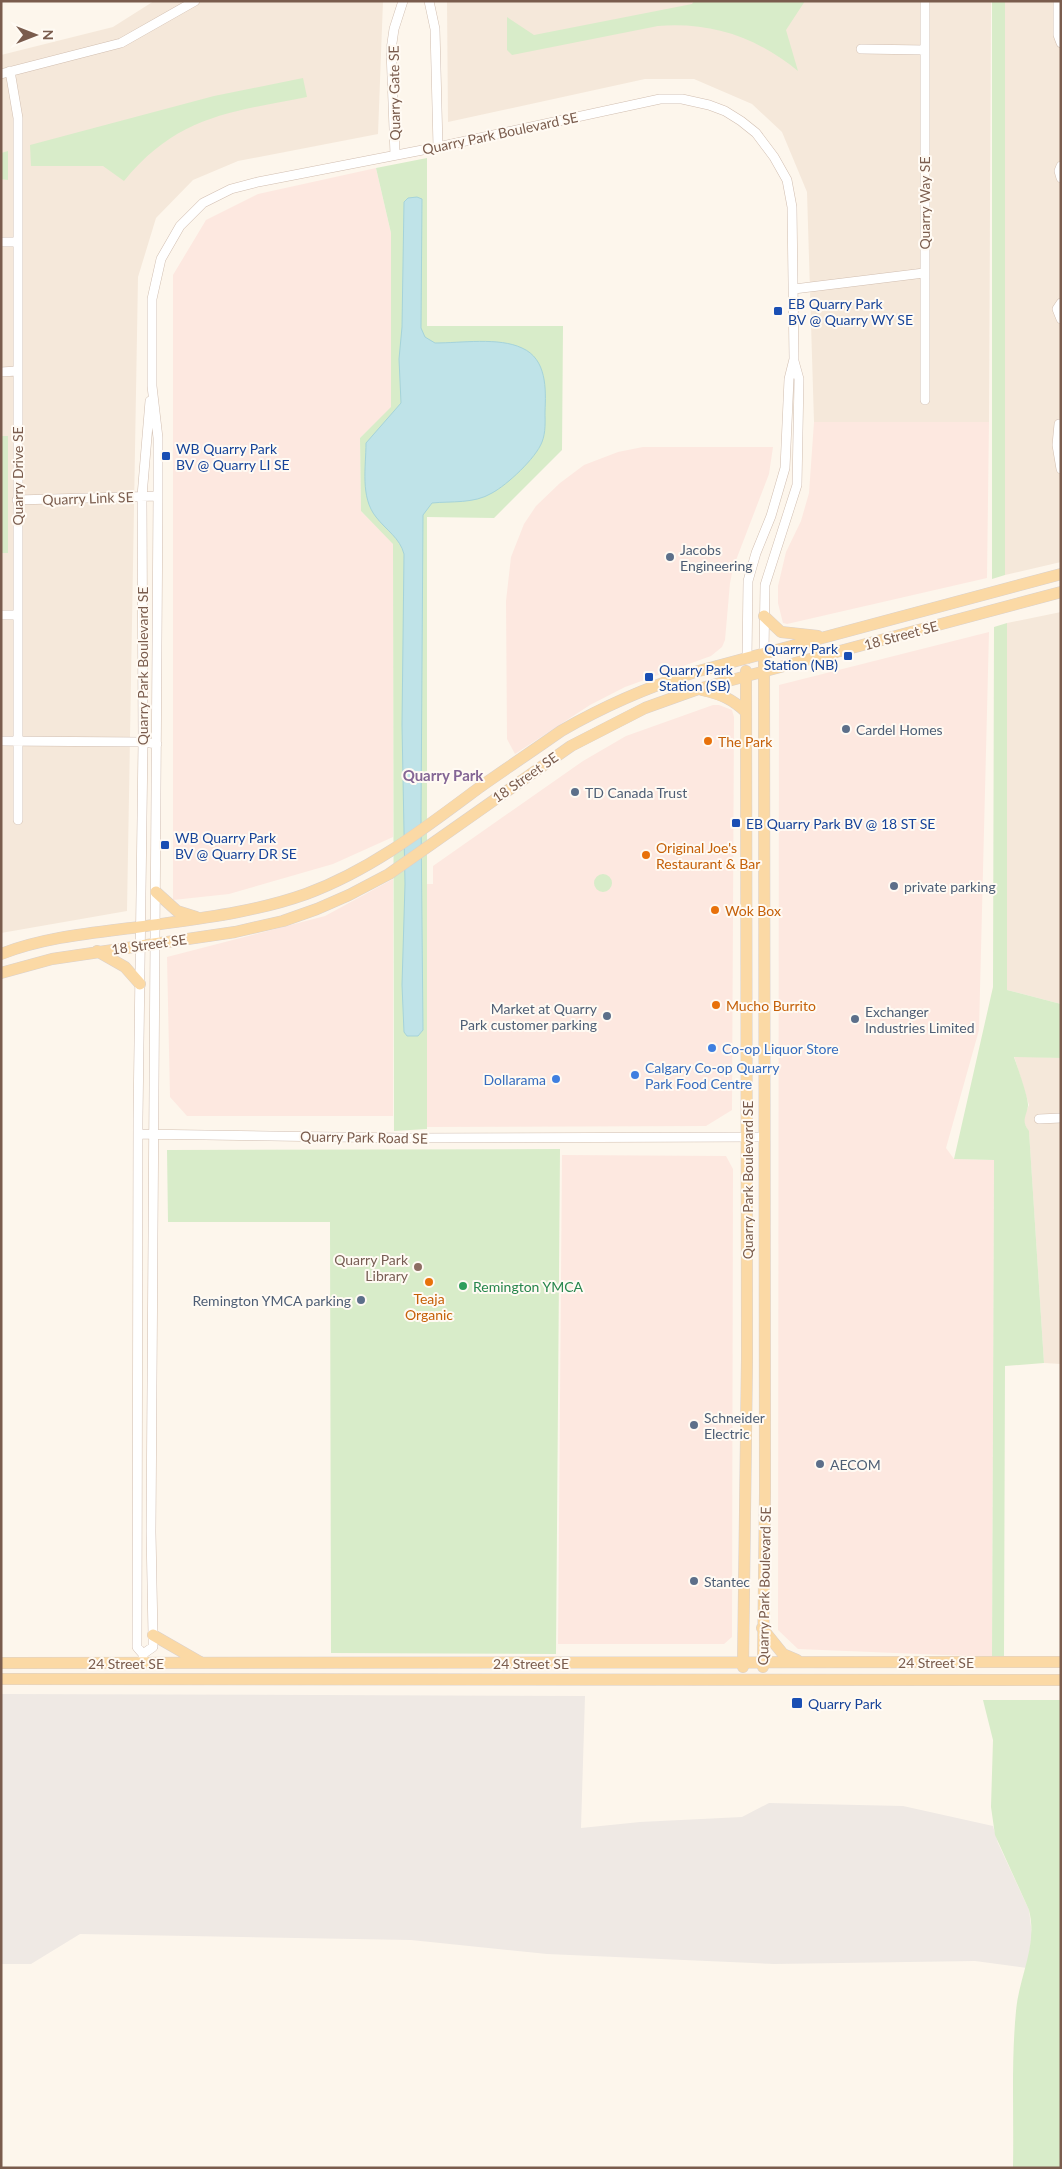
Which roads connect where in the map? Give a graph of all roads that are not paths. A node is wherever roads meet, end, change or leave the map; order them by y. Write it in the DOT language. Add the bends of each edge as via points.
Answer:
graph roads {
  1 [pos="194,1"];
  2 [pos="403,1"];
  3 [pos="429,1"];
  4 [pos="926,1"];
  5 [pos="1058,1"];
  6 [pos="1061,42"];
  7 [pos="861,49"];
  8 [pos="925,50"];
  9 [pos="6,72"];
  10 [pos="438,147"];
  11 [pos="395,155"];
  12 [pos="1061,166"];
  13 [pos="1061,178"];
  14 [pos="1,242"];
  15 [pos="18,242"];
  16 [pos="924,273"];
  17 [pos="794,289"];
  18 [pos="1061,303"];
  19 [pos="1061,319"];
  20 [pos="794,359"];
  21 [pos="1,372"];
  22 [pos="17,372"];
  23 [pos="152,386"];
  24 [pos="925,400"];
  25 [pos="1061,414"];
  26 [pos="1060,424"];
  27 [pos="1061,469"];
  28 [pos="142,496"];
  29 [pos="158,496"];
  30 [pos="17,500"];
  31 [pos="1061,574"];
  32 [pos="1061,592"];
  33 [pos="17,614"];
  34 [pos="1,615"];
  35 [pos="764,616"];
  36 [pos="830,637"];
  37 [pos="764,654"];
  38 [pos="747,658"];
  39 [pos="764,672"];
  40 [pos="746,677"];
  41 [pos="698,689"];
  42 [pos="746,712"];
  43 [pos="1,741"];
  44 [pos="17,742"];
  45 [pos="143,742"];
  46 [pos="157,744"];
  47 [pos="18,820"];
  48 [pos="156,892"];
  49 [pos="200,918"];
  50 [pos="156,923"];
  51 [pos="140,927"];
  52 [pos="154,944"];
  53 [pos="142,946"];
  54 [pos="97,951"];
  55 [pos="1,954"];
  56 [pos="1,973"];
  57 [pos="140,984"];
  58 [pos="1061,1118"];
  59 [pos="1039,1119"];
  60 [pos="138,1134"];
  61 [pos="153,1134"];
  62 [pos="746,1137"];
  63 [pos="764,1137"];
  64 [pos="138,1347"];
  65 [pos="153,1348"];
  66 [pos="762,1628"];
  67 [pos="153,1635"];
  68 [pos="143,1659"];
  69 [pos="743,1661"];
  70 [pos="763,1662"];
  71 [pos="800,1662"];
  72 [pos="1061,1662"];
  73 [pos="1,1663"];
  74 [pos="202,1663"];
  75 [pos="763,1678"];
  76 [pos="1,1679"];
  77 [pos="742,1679"];
  78 [pos="1061,1680"];
  1 -- 9 [label="street" via="121,43"];
  2 -- 11 [label="street, Quarry Gate SE" via="394,29 392,50"];
  3 -- 10 [label="street" via="435,29"];
  4 -- 8 [label="street, Quarry Way SE"];
  5 -- 6 [label="street"];
  7 -- 8 [label="street"];
  8 -- 16 [label="street, Quarry Way SE"];
  9 -- 15 [label="street, Quarry Drive SE" via="18,118"];
  10 -- 11 [label="street, Quarry Park Boulevard SE"];
  10 -- 17 [label="street, Quarry Park Boulevard SE" via="660,99 682,99 725,110 756,133 787,180 792,207"];
  11 -- 23 [label="street, Quarry Park Boulevard SE" via="258,182 231,189 203,203 180,226 161,259 152,299"];
  12 -- 13 [label="street"];
  14 -- 15 [label="street"];
  15 -- 22 [label="street, Quarry Drive SE"];
  16 -- 17 [label="street"];
  16 -- 24 [label="street, Quarry Way SE"];
  17 -- 20 [label="street, Quarry Park Boulevard SE"];
  18 -- 19 [label="street" via="1057,309"];
  20 -- 35 [label="street, Quarry Park Boulevard SE" via="799,379 797,486 765,585"];
  20 -- 38 [label="street, Quarry Park Boulevard SE" via="788,379 785,468 748,581"];
  21 -- 22 [label="street"];
  22 -- 30 [label="street, Quarry Drive SE"];
  23 -- 28 [label="street, Quarry Park Boulevard SE"];
  23 -- 29 [label="street, Quarry Park Boulevard SE" via="158,438"];
  25 -- 26 [label="street"];
  26 -- 27 [label="street" via="1057,445"];
  28 -- 29 [label="street, Quarry Link SE"];
  28 -- 30 [label="street, Quarry Link SE"];
  28 -- 45 [label="street, Quarry Park Boulevard SE"];
  29 -- 46 [label="street, Quarry Park Boulevard SE"];
  30 -- 33 [label="street, Quarry Drive SE"];
  31 -- 36 [label="main road, 18 Street SE"];
  32 -- 39 [label="main road, 18 Street SE"];
  33 -- 34 [label="street"];
  33 -- 44 [label="street, Quarry Drive SE"];
  35 -- 36 [label="main road" via="781,632"];
  35 -- 37 [label="street, Quarry Park Boulevard SE"];
  36 -- 37 [label="main road, 18 Street SE"];
  37 -- 38 [label="main road, 18 Street SE"];
  37 -- 39 [label="main road, Quarry Park Boulevard SE"];
  38 -- 40 [label="main road, Quarry Park Boulevard SE"];
  38 -- 49 [label="main road, 18 Street SE" via="658,684 592,714 516,762 381,858 338,880 271,904"];
  39 -- 40 [label="main road, 18 Street SE"];
  39 -- 63 [label="main road, Quarry Park Boulevard SE"];
  40 -- 41 [label="main road, 18 Street SE"];
  40 -- 42 [label="main road, Quarry Park Boulevard SE"];
  41 -- 42 [label="main road" via="721,694"];
  41 -- 52 [label="main road, 18 Street SE" via="645,708 571,746 389,874 349,895 282,921 235,932"];
  42 -- 62 [label="main road, Quarry Park Boulevard SE"];
  43 -- 44 [label="street"];
  44 -- 45 [label="street"];
  44 -- 47 [label="street, Quarry Drive SE"];
  45 -- 46 [label="street"];
  45 -- 51 [label="street, Quarry Park Boulevard SE"];
  46 -- 48 [label="street, Quarry Park Boulevard SE"];
  48 -- 49 [label="main road" via="177,911"];
  48 -- 50 [label="street, Quarry Park Boulevard SE"];
  49 -- 50 [label="main road, 18 Street SE"];
  50 -- 51 [label="main road, 18 Street SE"];
  50 -- 52 [label="street, Quarry Park Boulevard SE"];
  51 -- 53 [label="street, Quarry Park Boulevard SE"];
  51 -- 55 [label="main road, 18 Street SE" via="67,937"];
  52 -- 53 [label="main road, 18 Street SE"];
  52 -- 61 [label="street"];
  53 -- 54 [label="main road, 18 Street SE"];
  53 -- 57 [label="street"];
  54 -- 56 [label="main road, 18 Street SE" via="52,958"];
  54 -- 57 [label="main road" via="125,967"];
  57 -- 60 [label="street"];
  58 -- 59 [label="street"];
  60 -- 61 [label="street, Quarry Park Road SE"];
  60 -- 64 [label="street"];
  61 -- 62 [label="street, Quarry Park Road SE" via="402,1138"];
  61 -- 65 [label="street"];
  62 -- 63 [label="street, Quarry Park Road SE"];
  62 -- 69 [label="main road, Quarry Park Boulevard SE"];
  63 -- 66 [label="main road, Quarry Park Boulevard SE"];
  64 -- 65 [label="street"];
  64 -- 68 [label="street" via="137,1647"];
  65 -- 67 [label="street"];
  66 -- 70 [label="main road, Quarry Park Boulevard SE"];
  66 -- 71 [label="main road" via="782,1654"];
  67 -- 68 [label="street" via="153,1647"];
  67 -- 74 [label="main road"];
  68 -- 73 [label="main road, 24 Street SE"];
  68 -- 74 [label="main road, 24 Street SE"];
  69 -- 70 [label="main road, 24 Street SE"];
  69 -- 74 [label="main road, 24 Street SE" via="640,1664"];
  69 -- 77 [label="main road, Quarry Park Boulevard SE"];
  70 -- 71 [label="main road, 24 Street SE"];
  70 -- 75 [label="main road, Quarry Park Boulevard SE"];
  71 -- 72 [label="main road, 24 Street SE"];
  75 -- 77 [label="main road, 24 Street SE"];
  75 -- 78 [label="main road, 24 Street SE"];
  76 -- 77 [label="main road, 24 Street SE"];
}
